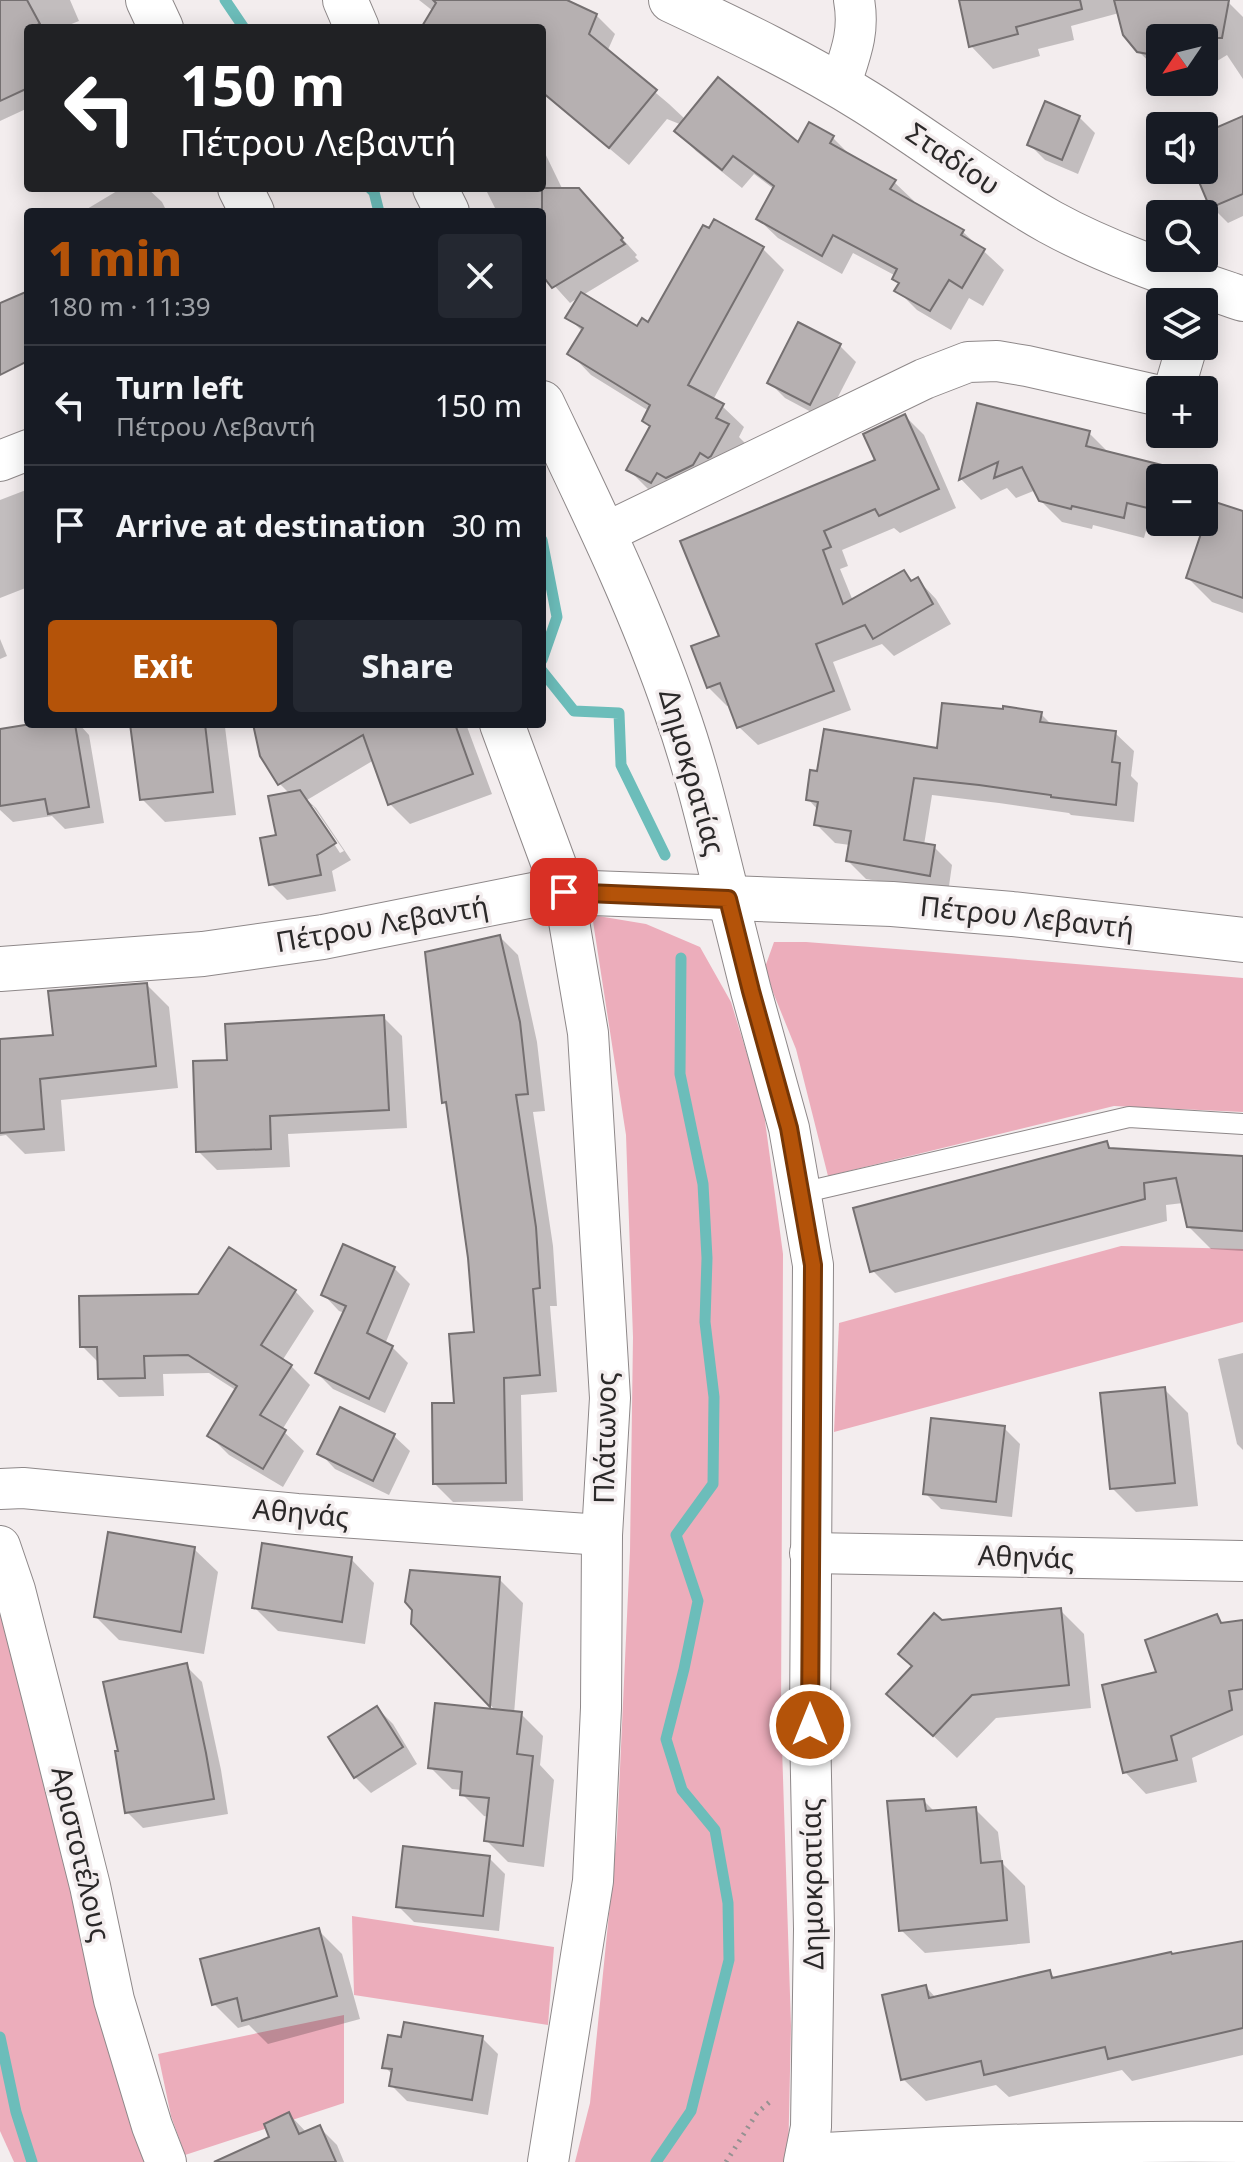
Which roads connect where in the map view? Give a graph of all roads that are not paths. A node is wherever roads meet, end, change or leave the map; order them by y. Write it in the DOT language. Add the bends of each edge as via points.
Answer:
graph roads {
  1 [pos="148,0"];
  2 [pos="345,0"];
  3 [pos="671,0"];
  4 [pos="854,0"];
  5 [pos="159,24"];
  6 [pos="355,24"];
  7 [pos="840,86"];
  8 [pos="1199,288"];
  9 [pos="1146,393"];
  10 [pos="546,412"];
  11 [pos="24,452"];
  12 [pos="0,461"];
  13 [pos="603,534"];
  14 [pos="503,728"];
  15 [pos="564,892"];
  16 [pos="728,899"];
  17 [pos="1243,940"];
  18 [pos="0,969"];
  19 [pos="1243,1124"];
  20 [pos="801,1193"];
  21 [pos="0,1489"];
  22 [pos="602,1535"];
  23 [pos="0,1546"];
  24 [pos="810,1553"];
  25 [pos="1243,1561"];
  26 [pos="1243,2142"];
  27 [pos="805,2158"];
  28 [pos="166,2162"];
  29 [pos="548,2162"];
  1 -- 5 [label="street"];
  2 -- 6 [label="street"];
  3 -- 7 [label="street, Σταδίου"];
  4 -- 7 [label="street" via="856,36"];
  7 -- 8 [label="street, Σταδίου" via="1052,222"];
  9 -- 13 [label="street" via="1011,363 968,362"];
  10 -- 13 [label="street, Δημοκρατίας"];
  11 -- 12 [label="street"];
  13 -- 16 [label="street, Δημοκρατίας" via="677,712"];
  14 -- 15 [label="street, Πλάτωνος"];
  15 -- 16 [label="street, Πέτρου Λεβαντή"];
  15 -- 18 [label="street, Πέτρου Λεβαντή" via="233,950"];
  15 -- 22 [label="street, Πλάτωνος" via="588,1033 592,1093 610,1398"];
  16 -- 17 [label="street, Πέτρου Λεβαντή" via="892,904"];
  16 -- 20 [label="street, Δημοκρατίας" via="789,1128"];
  19 -- 20 [label="lane" via="1129,1117"];
  20 -- 24 [label="street, Δημοκρατίας" via="813,1265"];
  21 -- 22 [label="street, Αθηνάς"];
  22 -- 29 [label="street, Πλάτωνος" via="593,1881"];
  23 -- 28 [label="street, Αριστοτέλους" via="90,1886 114,2000"];
  24 -- 25 [label="street, Αθηνάς"];
  24 -- 27 [label="street, Δημοκρατίας" via="814,1929 811,2127"];
  26 -- 27 [label="street" via="979,2145"];
}
